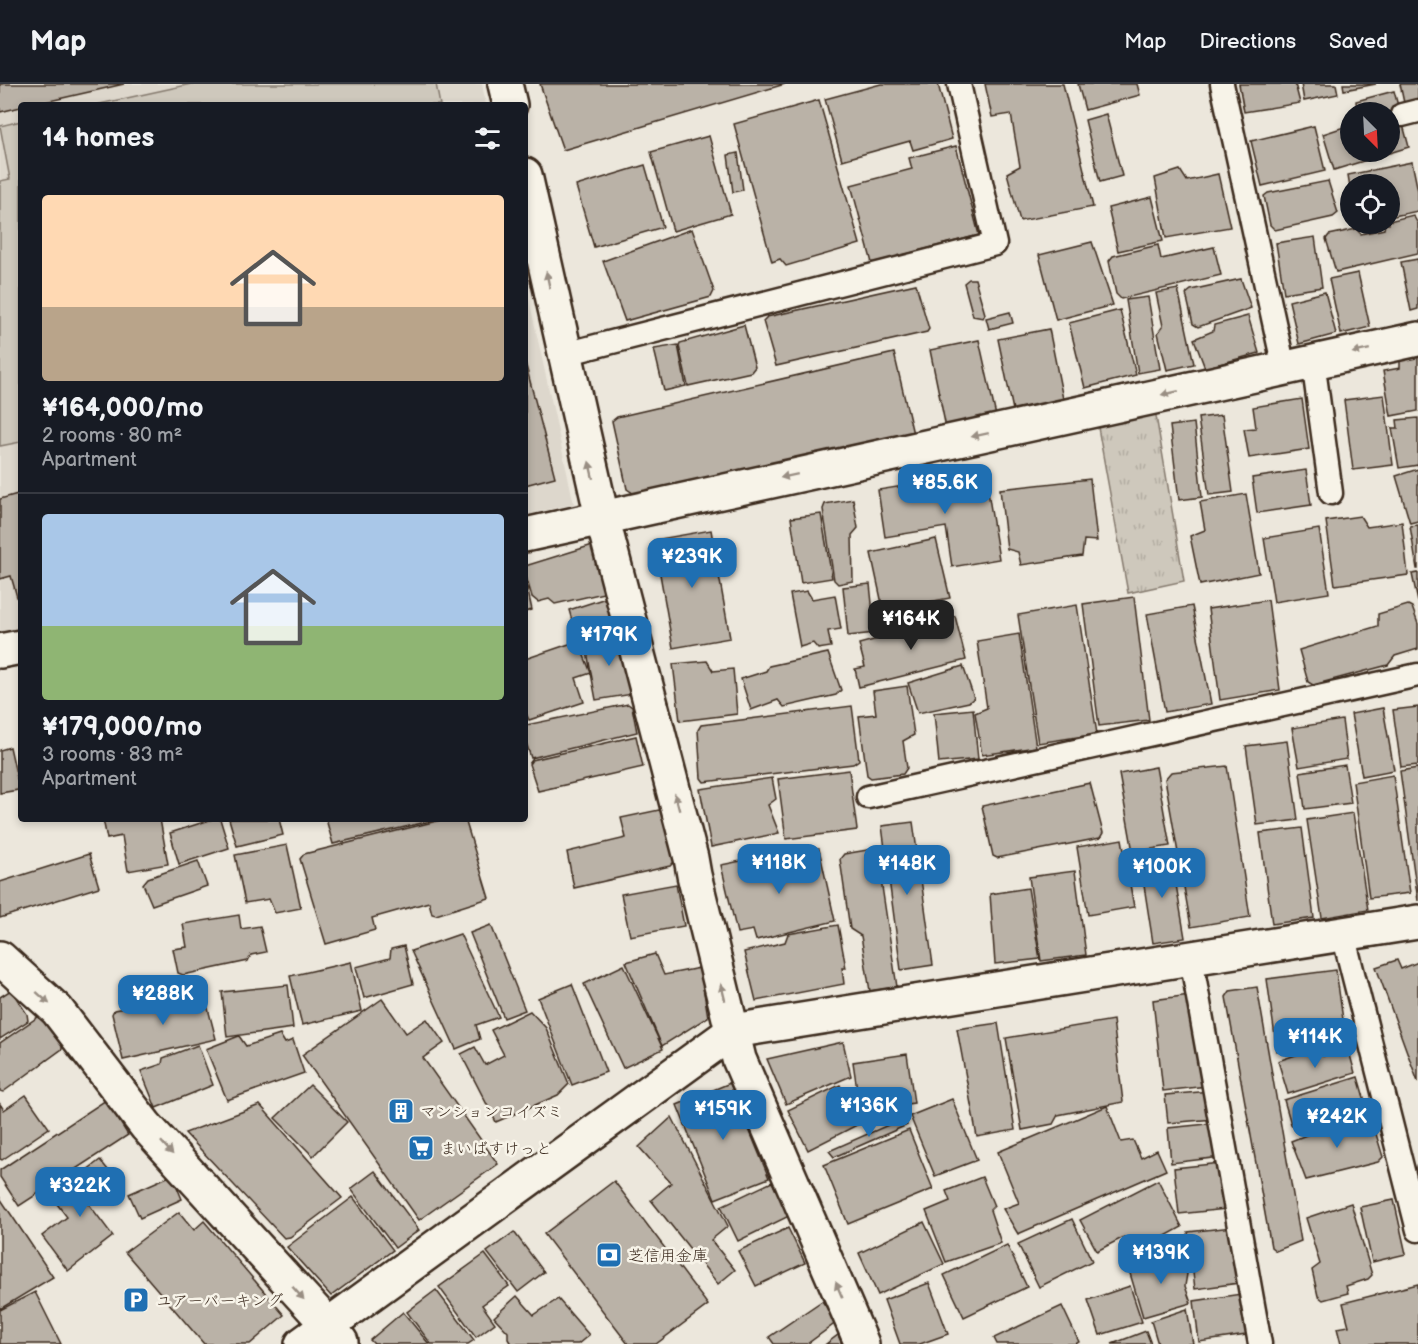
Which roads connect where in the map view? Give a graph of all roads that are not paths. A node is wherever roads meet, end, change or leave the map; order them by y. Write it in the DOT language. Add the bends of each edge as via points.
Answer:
graph roads {
  1 [pos="505,84"];
  2 [pos="959,84"];
  3 [pos="1222,84"];
  4 [pos="509,102"];
  5 [pos="528,188"];
  6 [pos="1418,339"];
  7 [pos="565,354"];
  8 [pos="1299,365"];
  9 [pos="1331,493"];
  10 [pos="602,518"];
  11 [pos="528,534"];
  12 [pos="18,648"];
  13 [pos="0,651"];
  14 [pos="1418,675"];
  15 [pos="868,797"];
  16 [pos="1418,922"];
  17 [pos="1343,934"];
  18 [pos="0,958"];
  19 [pos="1191,958"];
  20 [pos="733,1031"];
  21 [pos="1418,1230"];
  22 [pos="336,1335"];
  23 [pos="302,1344"];
  24 [pos="862,1344"];
  25 [pos="1260,1344"];
  1 -- 4 [label="street"];
  2 -- 7 [label="lane" via="996,244"];
  3 -- 8 [label="lane"];
  7 -- 5 [label="street, one-way"];
  6 -- 8 [label="street, one-way"];
  10 -- 7 [label="street, one-way"];
  8 -- 9 [label="lane"];
  8 -- 10 [label="street, one-way"];
  10 -- 11 [label="street"];
  20 -- 10 [label="street, one-way"];
  12 -- 13 [label="street"];
  14 -- 15 [label="lane"];
  16 -- 17 [label="street"];
  17 -- 19 [label="street"];
  17 -- 21 [label="lane"];
  18 -- 22 [label="street, one-way" via="57,1010 146,1126"];
  19 -- 20 [label="street"];
  19 -- 25 [label="lane"];
  20 -- 22 [label="street"];
  24 -- 20 [label="street, one-way" via="739,1059"];
  22 -- 23 [label="street"];
}
